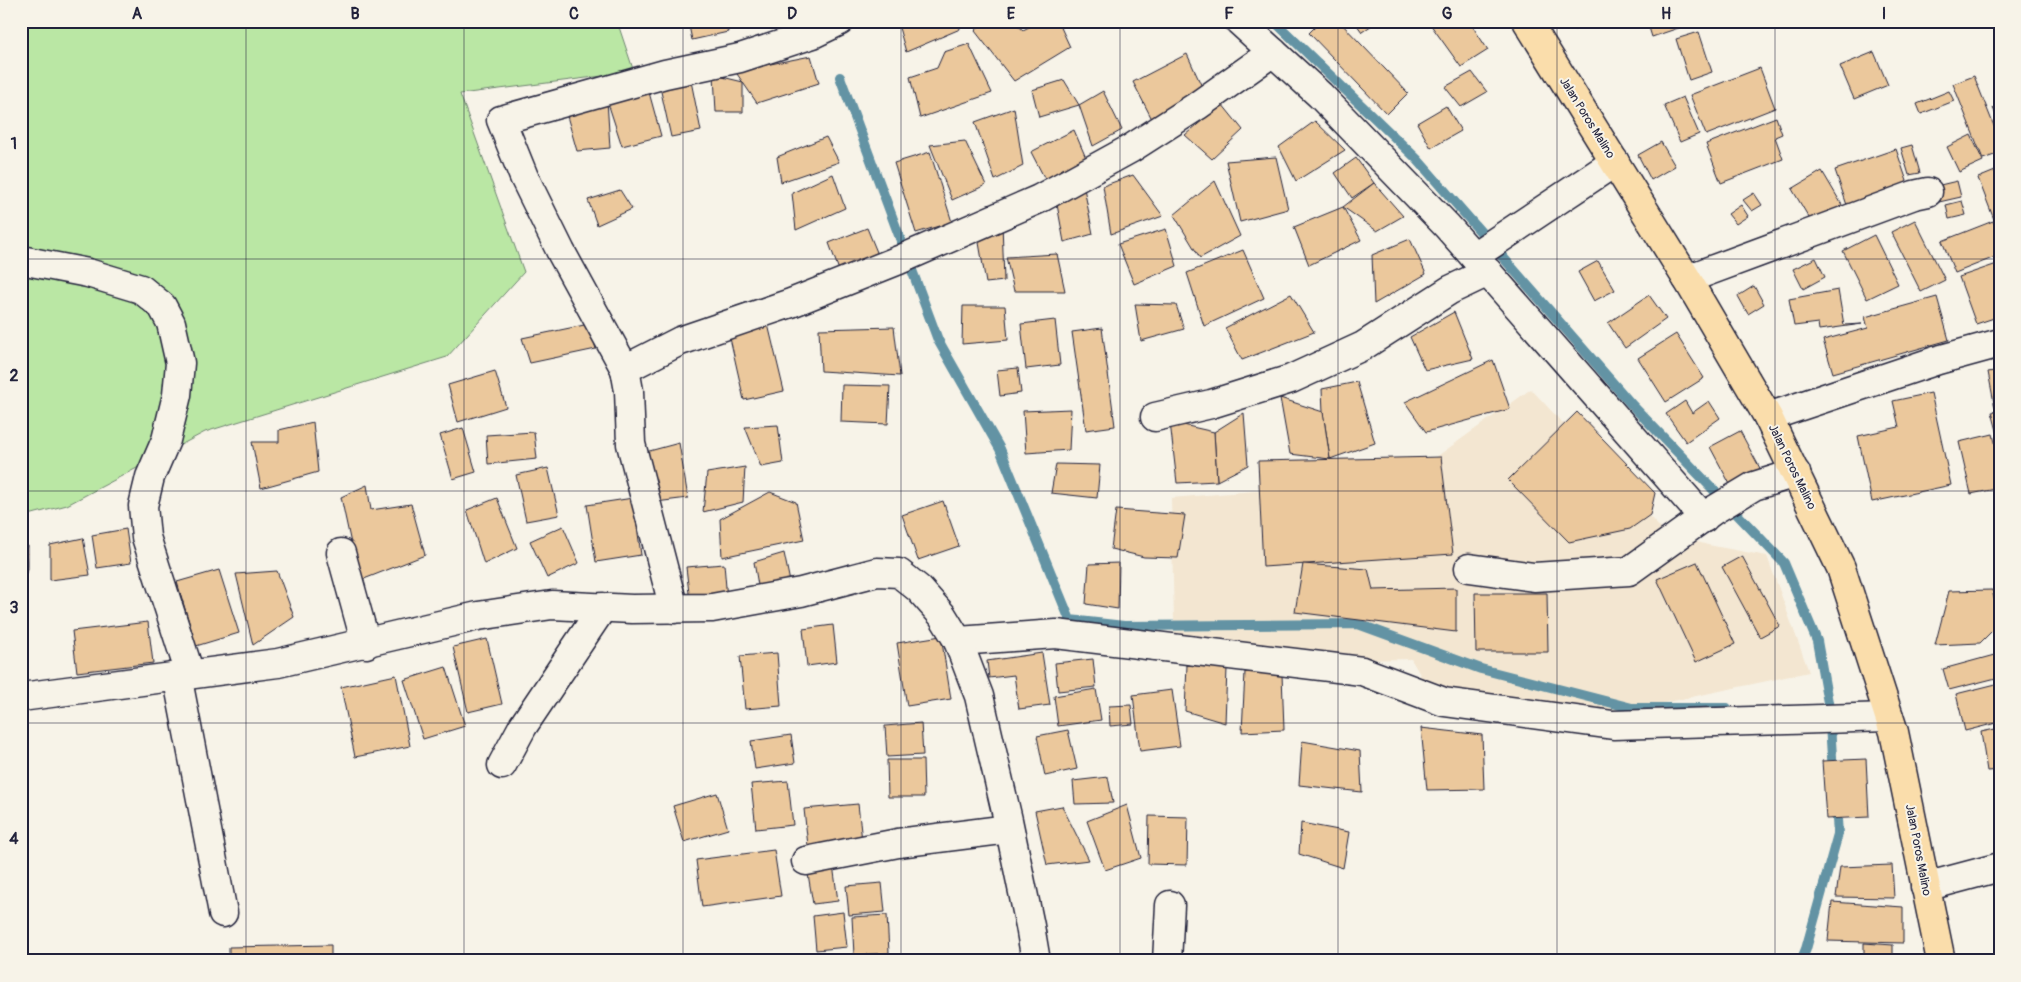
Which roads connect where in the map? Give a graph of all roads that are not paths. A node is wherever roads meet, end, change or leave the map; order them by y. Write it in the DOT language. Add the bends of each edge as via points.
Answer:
graph roads {
  1 [pos="840,21"];
  2 [pos="1238,21"];
  3 [pos="1527,21"];
  4 [pos="1272,52"];
  5 [pos="1614,162"];
  6 [pos="1928,192"];
  7 [pos="21,260"];
  8 [pos="1481,264"];
  9 [pos="1687,279"];
  10 [pos="2000,343"];
  11 [pos="625,369"];
  12 [pos="1768,417"];
  13 [pos="1155,418"];
  14 [pos="1796,473"];
  15 [pos="1709,514"];
  16 [pos="342,553"];
  17 [pos="1469,568"];
  18 [pos="603,607"];
  19 [pos="674,609"];
  20 [pos="958,641"];
  21 [pos="366,644"];
  22 [pos="184,675"];
  23 [pos="21,697"];
  24 [pos="1889,718"];
  25 [pos="502,765"];
  26 [pos="1009,829"];
  27 [pos="806,861"];
  28 [pos="2000,867"];
  29 [pos="1925,887"];
  30 [pos="1170,905"];
  31 [pos="223,913"];
  32 [pos="1036,961"];
  33 [pos="1167,961"];
  34 [pos="1941,961"];
  1 -- 11 [label="street" via="813,34 740,58 664,74 501,120 524,177 561,252"];
  2 -- 4 [label="street"];
  3 -- 5 [label="main road, Jalan Poros Malino"];
  4 -- 8 [label="street" via="1320,96"];
  4 -- 11 [label="street" via="1130,149 1039,199 791,303 680,341"];
  5 -- 8 [label="street"];
  5 -- 9 [label="main road, Jalan Poros Malino"];
  6 -- 9 [label="street"];
  7 -- 22 [label="street" via="88,272 140,289 162,306 172,324 180,364 177,395 166,440 150,477 143,506 146,537"];
  8 -- 13 [label="street" via="1450,290 1363,346 1291,379"];
  8 -- 15 [label="street"];
  9 -- 12 [label="main road, Jalan Poros Malino"];
  10 -- 12 [label="street" via="1938,360"];
  11 -- 19 [label="street" via="631,444"];
  12 -- 14 [label="main road, Jalan Poros Malino"];
  14 -- 15 [label="street" via="1754,486"];
  14 -- 24 [label="main road, Jalan Poros Malino" via="1841,568"];
  15 -- 17 [label="street" via="1629,571 1534,577"];
  16 -- 21 [label="street"];
  18 -- 19 [label="street"];
  18 -- 21 [label="street" via="552,605 478,616"];
  18 -- 25 [label="street" via="523,726"];
  19 -- 20 [label="street" via="712,608 801,592 877,572 899,573 919,588 942,615"];
  20 -- 24 [label="street" via="1056,634 1362,671 1444,702 1613,725"];
  20 -- 26 [label="street" via="978,696"];
  21 -- 22 [label="street" via="278,663"];
  22 -- 23 [label="street"];
  22 -- 31 [label="street"];
  24 -- 29 [label="main road, Jalan Poros Malino"];
  26 -- 27 [label="street" via="898,843"];
  26 -- 32 [label="street"];
  28 -- 29 [label="street"];
  29 -- 34 [label="main road, Jalan Poros Malino"];
  30 -- 33 [label="street"];
}
